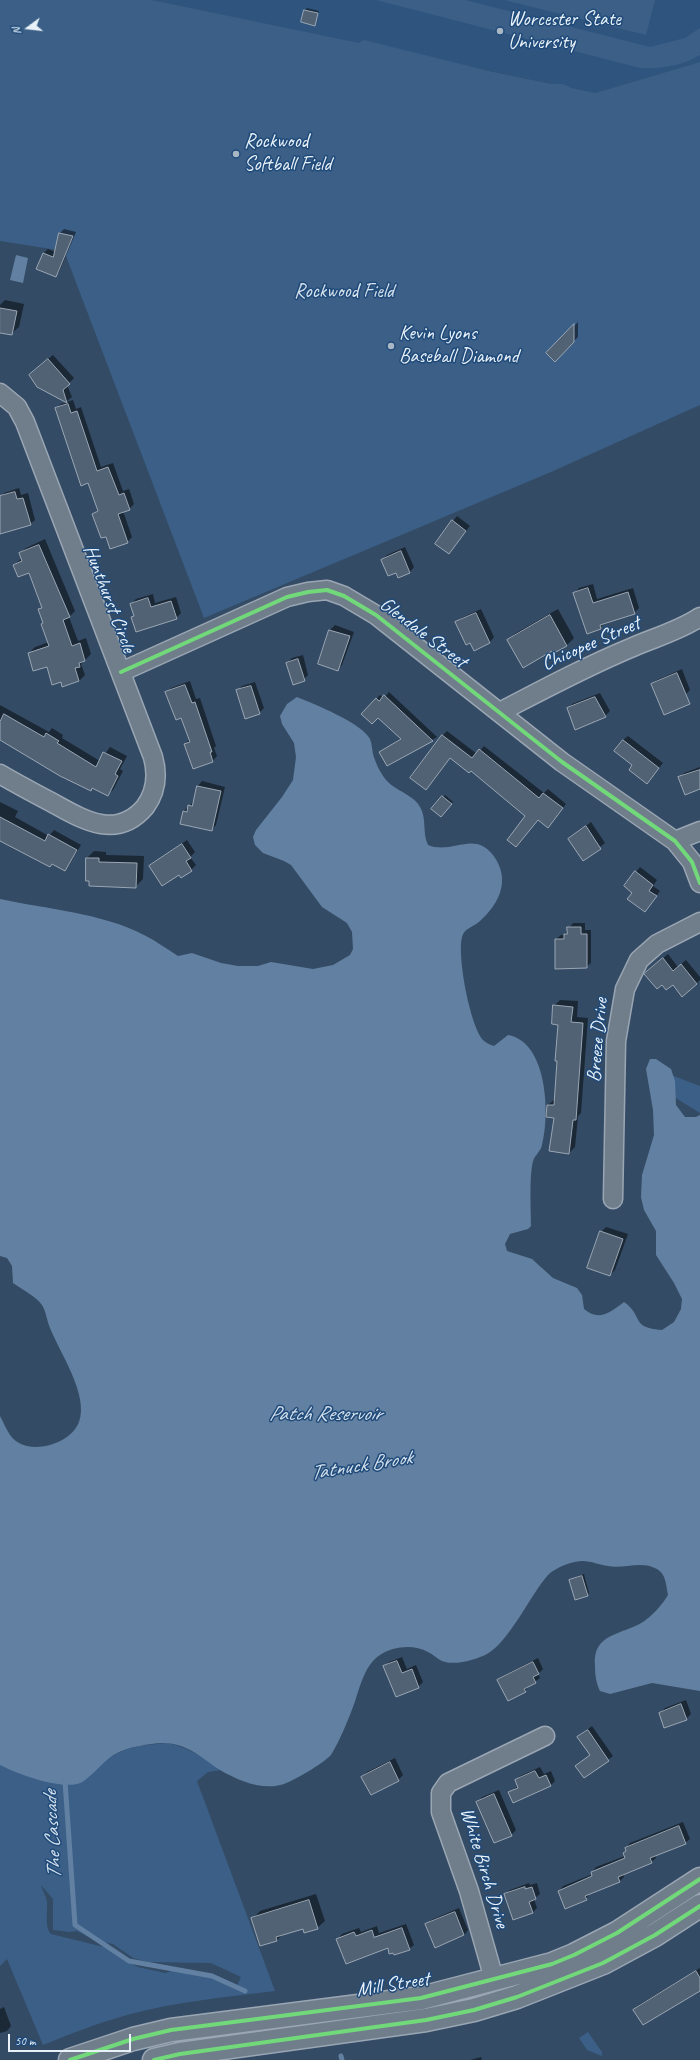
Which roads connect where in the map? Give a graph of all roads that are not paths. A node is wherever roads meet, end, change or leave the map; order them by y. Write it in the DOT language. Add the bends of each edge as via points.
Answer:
graph roads {
  1 [pos="0,393"];
  2 [pos="700,617"];
  3 [pos="121,672"];
  4 [pos="500,712"];
  5 [pos="0,774"];
  6 [pos="700,831"];
  7 [pos="675,842"];
  8 [pos="700,882"];
  9 [pos="700,922"];
  10 [pos="613,1199"];
  11 [pos="545,1736"];
  12 [pos="700,1879"];
  13 [pos="700,1906"];
  14 [pos="494,1979"];
  15 [pos="70,2060"];
  16 [pos="154,2060"];
  1 -- 3 [label="street, Hunthurst Circle" via="17,407 25,422"];
  2 -- 4 [label="street, Chicopee Street" via="668,635 634,646 564,678"];
  3 -- 4 [label="street, Glendale Street" via="287,597 326,590 344,596 376,615"];
  3 -- 5 [label="street, Hunthurst Circle" via="155,765 154,791 140,812 117,824 91,823"];
  4 -- 7 [label="street, Glendale Street" via="562,762"];
  6 -- 7 [label="street"];
  7 -- 8 [label="street, Glendale Street" via="692,862"];
  9 -- 10 [label="street, Breeze Drive" via="657,944 639,960 625,989 616,1040"];
  11 -- 14 [label="street, White Birch Drive" via="448,1783 441,1793 441,1812 469,1891"];
  12 -- 14 [label="main road, Mill Street" via="617,1933 574,1955 552,1964"];
  13 -- 16 [label="main road, Mill Street" via="655,1935 603,1963 523,1995 474,2010 426,2020 180,2054"];
  14 -- 15 [label="main road, Mill Street" via="421,1998 171,2030"];
}
